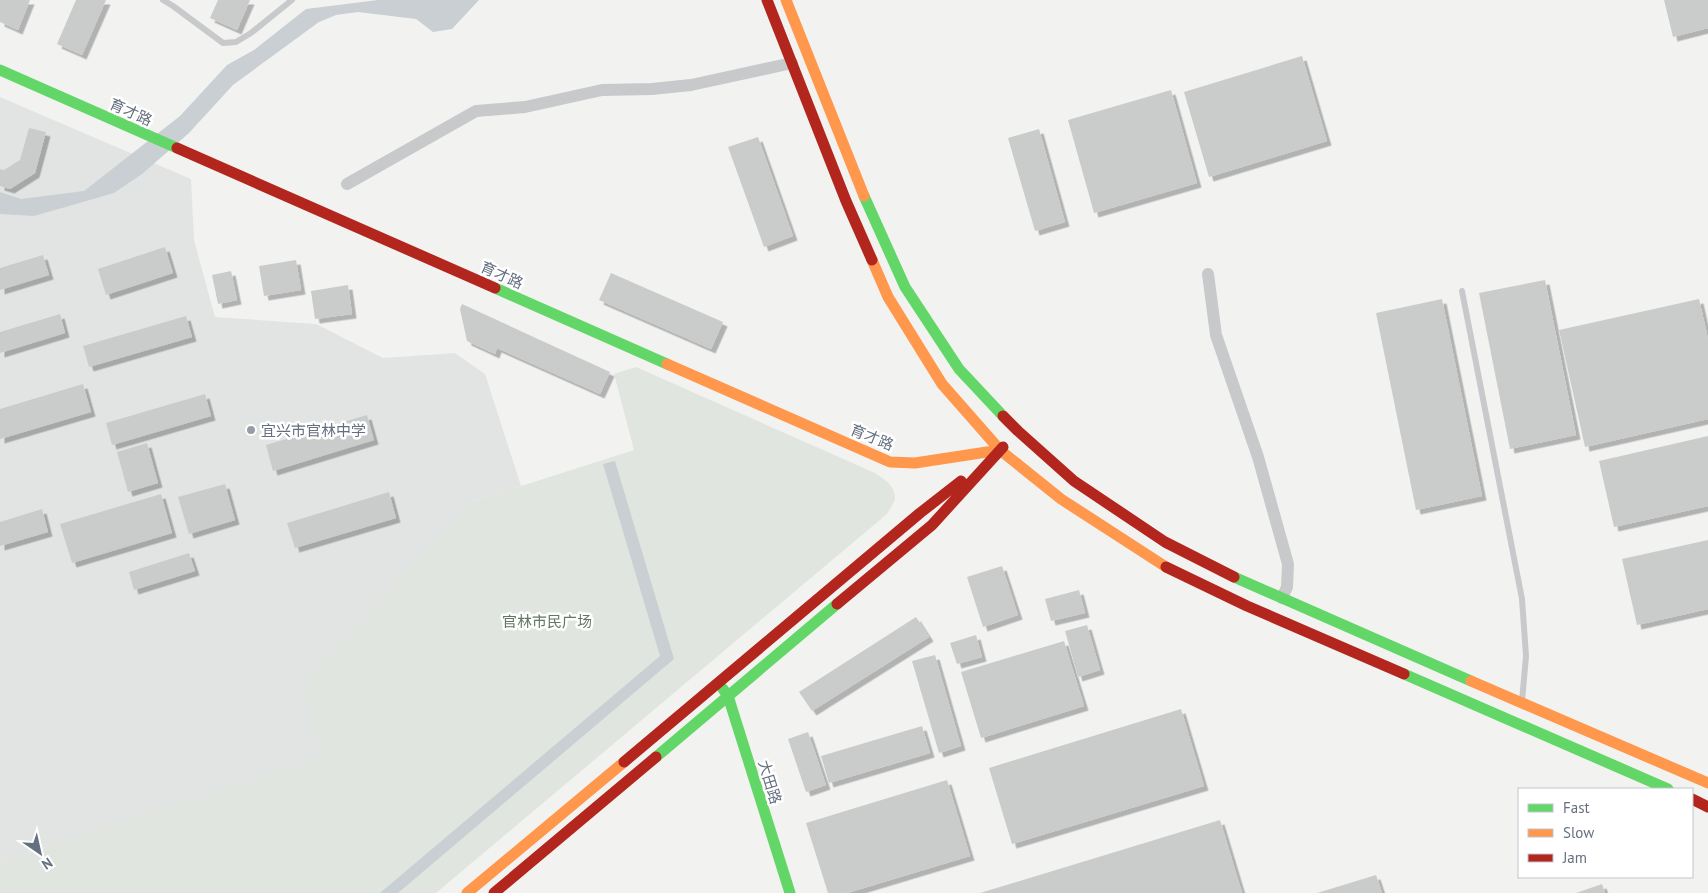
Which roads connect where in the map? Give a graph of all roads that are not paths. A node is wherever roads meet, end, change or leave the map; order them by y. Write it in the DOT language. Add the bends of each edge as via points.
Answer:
graph roads {
  1 [pos="163,0"];
  2 [pos="292,0"];
  3 [pos="767,0"];
  4 [pos="786,0"];
  5 [pos="792,63"];
  6 [pos="0,70"];
  7 [pos="346,184"];
  8 [pos="1208,274"];
  9 [pos="1462,291"];
  10 [pos="1018,431"];
  11 [pos="1000,450"];
  12 [pos="1282,598"];
  13 [pos="718,683"];
  14 [pos="728,696"];
  15 [pos="1522,702"];
  16 [pos="1708,783"];
  17 [pos="1666,788"];
  18 [pos="1693,800"];
  19 [pos="1708,806"];
  20 [pos="467,893"];
  21 [pos="494,893"];
  22 [pos="790,893"];
  1 -- 2 [label="lane" via="223,43 236,42 251,33"];
  3 -- 5 [label="main road"];
  4 -- 10 [label="main road" via="863,194 905,287 959,368"];
  5 -- 7 [label="street" via="691,85 602,90 525,107 476,111"];
  5 -- 11 [label="main road" via="888,297 942,384"];
  6 -- 11 [label="main road, 育才路" via="890,462 915,463"];
  8 -- 12 [label="street" via="1216,335 1258,457 1288,564 1287,587"];
  9 -- 15 [label="lane" via="1522,599 1526,656"];
  10 -- 11 [label="main road"];
  10 -- 12 [label="main road" via="1074,481 1165,542"];
  11 -- 13 [label="main road" via="920,512"];
  11 -- 14 [label="main road" via="932,525"];
  11 -- 17 [label="main road" via="1061,499 1159,563 1247,606"];
  12 -- 15 [label="main road"];
  13 -- 14 [label="main road, 大田路"];
  13 -- 20 [label="main road"];
  14 -- 21 [label="main road"];
  14 -- 22 [label="main road, 大田路"];
  15 -- 16 [label="main road"];
  18 -- 19 [label="main road"];
}
